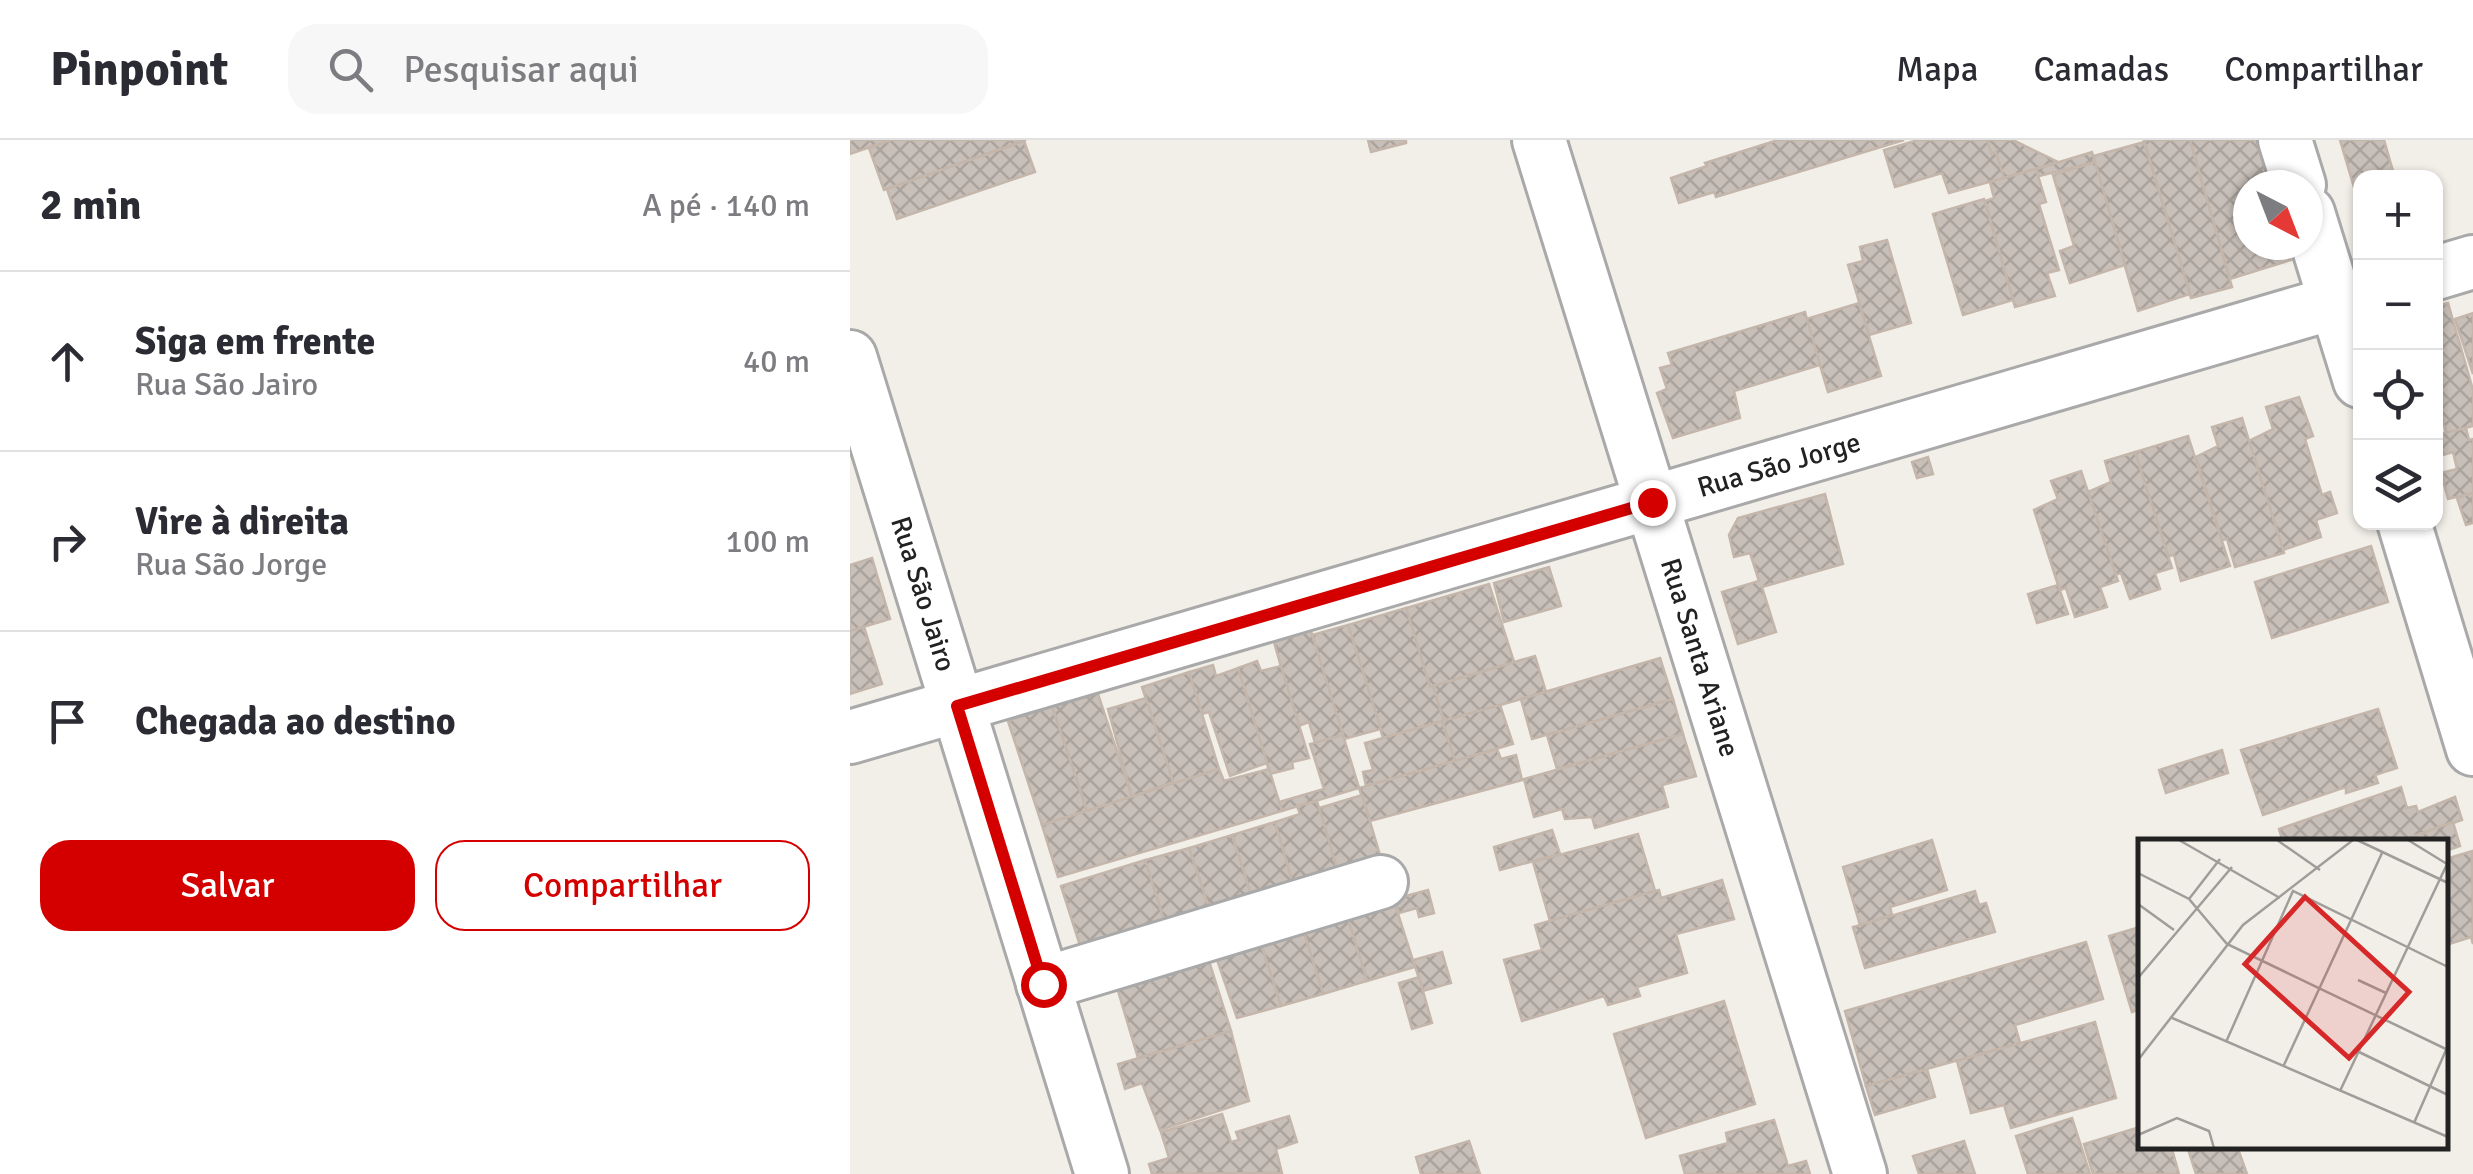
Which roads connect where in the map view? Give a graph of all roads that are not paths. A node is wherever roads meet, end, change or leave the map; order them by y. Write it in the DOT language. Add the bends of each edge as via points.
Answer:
graph roads {
  1 [pos="1540,140"];
  2 [pos="2286,140"];
  3 [pos="2295,170"];
  4 [pos="2323,245"];
  5 [pos="2473,262"];
  6 [pos="2443,271"];
  7 [pos="2348,298"];
  8 [pos="2355,350"];
  9 [pos="850,357"];
  10 [pos="1652,502"];
  11 [pos="2406,530"];
  12 [pos="957,706"];
  13 [pos="850,737"];
  14 [pos="2473,749"];
  15 [pos="1381,882"];
  16 [pos="1043,984"];
  17 [pos="1102,1174"];
  18 [pos="1860,1174"];
  1 -- 10 [label="street, Rua Santa Ariane"];
  2 -- 3 [label="street"];
  4 -- 7 [label="street"];
  5 -- 6 [label="street"];
  7 -- 8 [label="street"];
  7 -- 10 [label="street, Rua São Jorge"];
  9 -- 12 [label="street, Rua São Jairo"];
  10 -- 12 [label="street, Rua São Jorge"];
  10 -- 18 [label="street, Rua Santa Ariane"];
  11 -- 14 [label="street"];
  12 -- 13 [label="street, Rua São Jorge"];
  12 -- 16 [label="street, Rua São Jairo"];
  15 -- 16 [label="street"];
  16 -- 17 [label="street, Rua São Jairo"];
}
